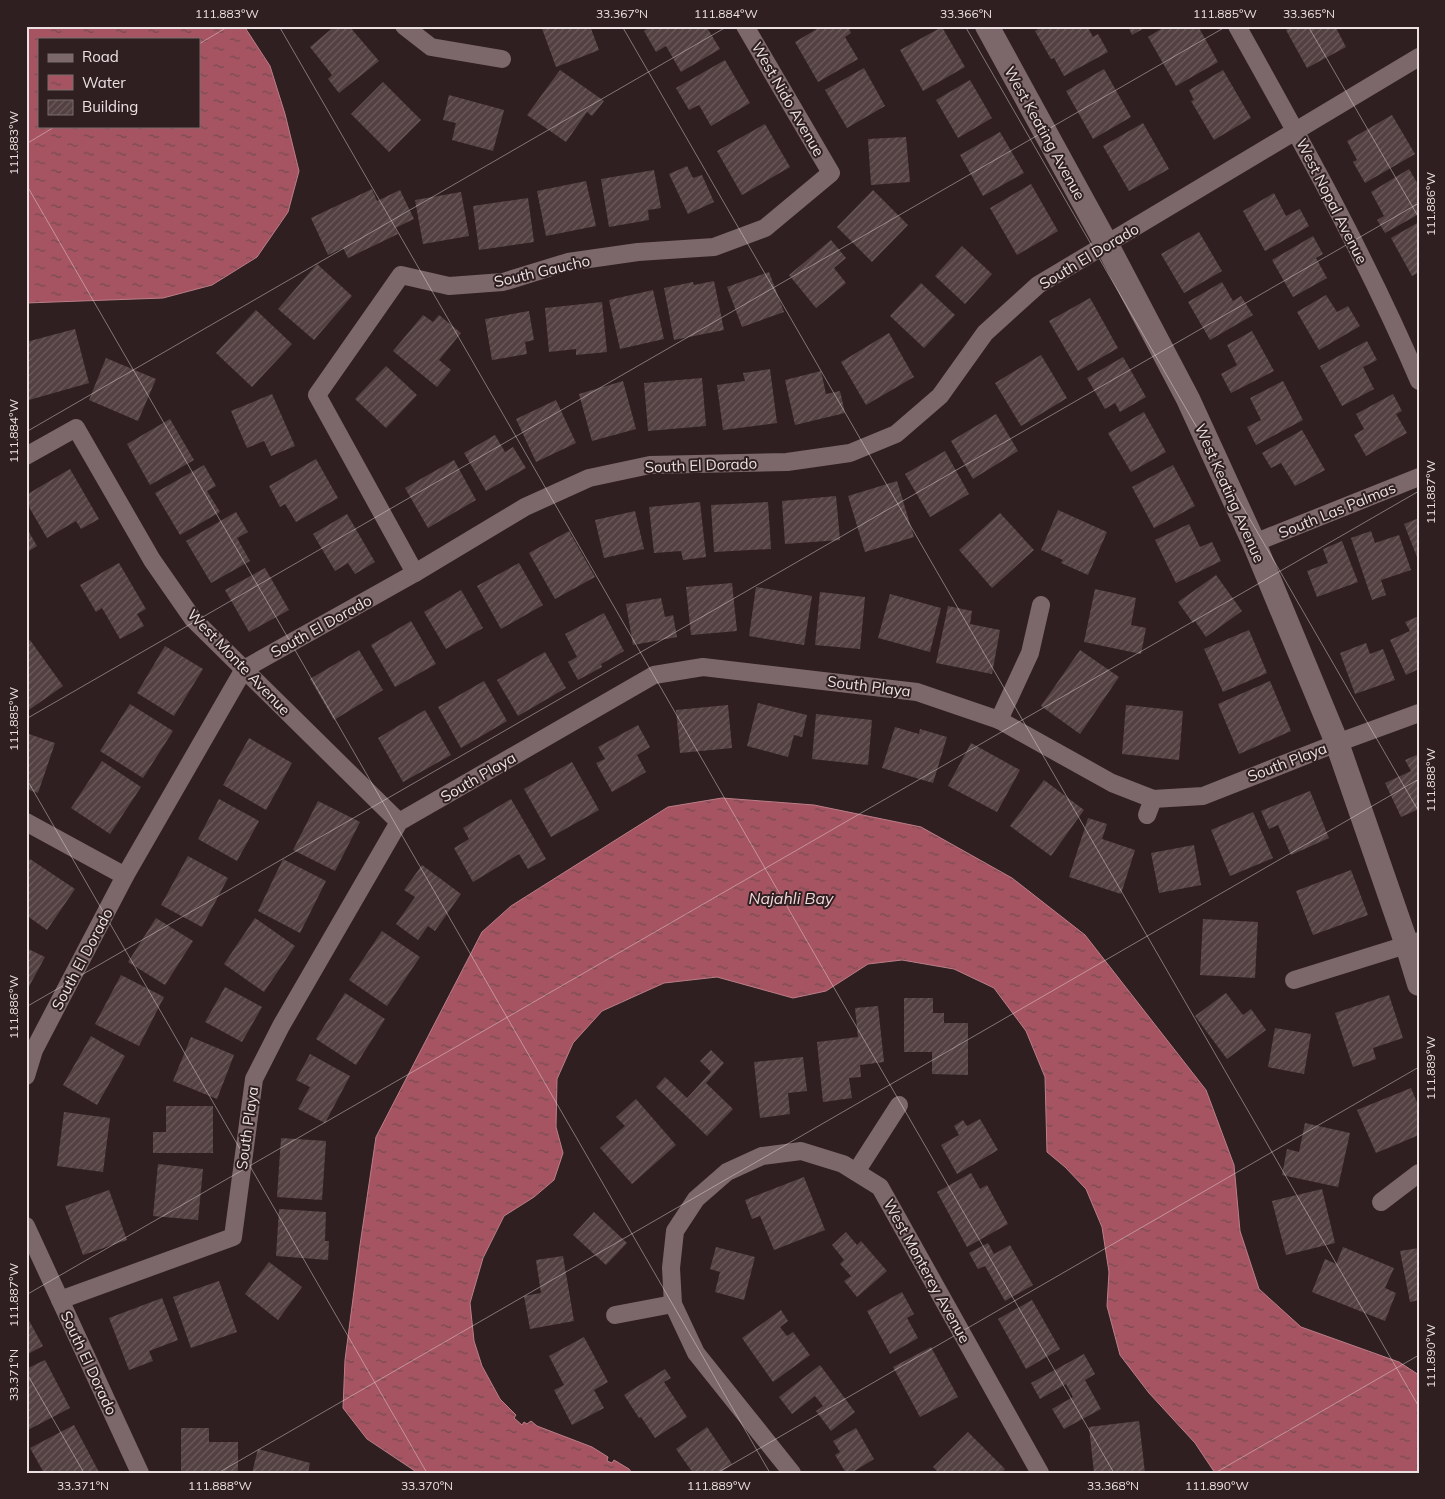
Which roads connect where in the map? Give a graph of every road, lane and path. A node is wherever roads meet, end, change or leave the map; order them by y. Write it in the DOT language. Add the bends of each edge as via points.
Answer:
graph roads {
  1 [pos="404,26"];
  2 [pos="745,26"];
  3 [pos="987,26"];
  4 [pos="1237,26"];
  5 [pos="1419,57"];
  6 [pos="502,58"];
  7 [pos="1296,131"];
  8 [pos="831,173"];
  9 [pos="1107,246"];
  10 [pos="1419,381"];
  11 [pos="26,456"];
  12 [pos="1419,477"];
  13 [pos="1254,544"];
  14 [pos="415,573"];
  15 [pos="1041,605"];
  16 [pos="244,669"];
  17 [pos="1419,713"];
  18 [pos="999,720"];
  19 [pos="1337,743"];
  20 [pos="26,822"];
  21 [pos="399,822"];
  22 [pos="125,876"];
  23 [pos="1413,943"];
  24 [pos="1294,980"];
  25 [pos="1419,984"];
  26 [pos="26,1076"];
  27 [pos="899,1106"];
  28 [pos="856,1172"];
  29 [pos="1419,1173"];
  30 [pos="1381,1202"];
  31 [pos="26,1226"];
  32 [pos="60,1300"];
  33 [pos="673,1304"];
  34 [pos="615,1315"];
  35 [pos="140,1473"];
  36 [pos="792,1473"];
  37 [pos="1040,1473"];
  1 -- 6 [label="street" via="431,47"];
  2 -- 8 [label="street, West Nido Avenue"];
  3 -- 9 [label="street, West Keating Avenue"];
  4 -- 7 [label="street, West Nopal Avenue"];
  5 -- 7 [label="street, South El Dorado"];
  7 -- 9 [label="street, South El Dorado"];
  7 -- 10 [label="street, West Nopal Avenue" via="1391,316"];
  8 -- 14 [label="street, South Gaucho" via="765,228 714,247 638,252 568,262 503,282 449,286 400,275 317,395"];
  9 -- 13 [label="street, West Keating Avenue" via="1188,399"];
  9 -- 14 [label="street, South El Dorado" via="1038,285 985,333 940,396 896,434 850,453 787,462 650,464 589,478 525,507"];
  11 -- 16 [label="street, West Monte Avenue" via="76,428 167,582 194,620"];
  12 -- 13 [label="street, South Las Palmas"];
  13 -- 19 [label="street, West Keating Avenue"];
  14 -- 16 [label="street, South El Dorado"];
  15 -- 18 [label="street" via="1030,653"];
  16 -- 21 [label="street, West Monte Avenue"];
  16 -- 22 [label="street, South El Dorado"];
  17 -- 19 [label="street, South Playa"];
  18 -- 19 [label="street, South Playa" via="1150,807 1203,796"];
  18 -- 21 [label="street, South Playa" via="917,692 695,668 654,675"];
  19 -- 23 [label="street, West Keating Avenue"];
  20 -- 22 [label="street"];
  21 -- 32 [label="street, South Playa" via="281,1026 254,1079 233,1237"];
  22 -- 26 [label="street, South El Dorado" via="34,1050"];
  23 -- 24 [label="street"];
  23 -- 25 [label="street, West Keating Avenue"];
  27 -- 28 [label="street"];
  28 -- 33 [label="street, West Monterey Avenue" via="801,1151 762,1156 726,1172 696,1199 675,1231 671,1268"];
  28 -- 37 [label="street, West Monterey Avenue" via="880,1187"];
  29 -- 30 [label="street"];
  31 -- 32 [label="street, South El Dorado"];
  32 -- 35 [label="street, South El Dorado"];
  33 -- 34 [label="street"];
  33 -- 36 [label="street" via="696,1353"];
}
